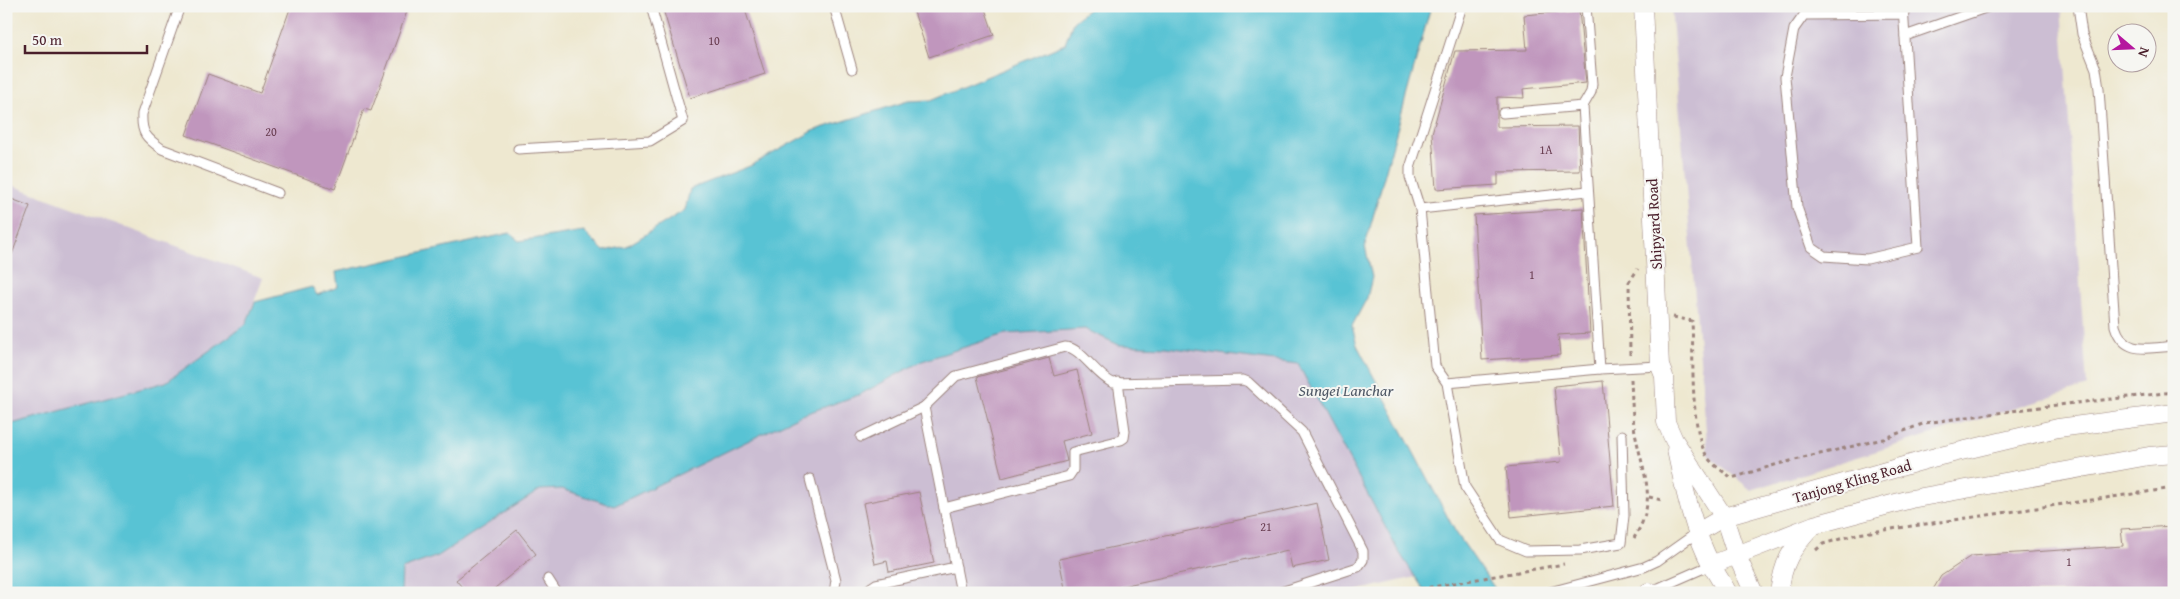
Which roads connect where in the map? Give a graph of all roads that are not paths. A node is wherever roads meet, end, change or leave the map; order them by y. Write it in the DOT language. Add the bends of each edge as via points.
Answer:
graph roads {
  1 [pos="180,6"];
  2 [pos="651,6"];
  3 [pos="834,6"];
  4 [pos="1462,6"];
  5 [pos="1586,6"];
  6 [pos="1643,6"];
  7 [pos="1991,6"];
  8 [pos="2078,6"];
  9 [pos="1903,10"];
  10 [pos="1905,36"];
  11 [pos="852,69"];
  12 [pos="1583,106"];
  13 [pos="1503,112"];
  14 [pos="518,149"];
  15 [pos="1588,191"];
  16 [pos="278,193"];
  17 [pos="1420,209"];
  18 [pos="2174,346"];
  19 [pos="1660,366"];
  20 [pos="1600,369"];
  21 [pos="1118,382"];
  22 [pos="1447,383"];
  23 [pos="924,407"];
  24 [pos="2174,413"];
  25 [pos="1622,435"];
  26 [pos="860,437"];
  27 [pos="1674,440"];
  28 [pos="2174,454"];
  29 [pos="810,480"];
  30 [pos="944,508"];
  31 [pos="1724,517"];
  32 [pos="1814,525"];
  33 [pos="1698,532"];
  34 [pos="1736,554"];
  35 [pos="1711,565"];
  36 [pos="956,567"];
  37 [pos="548,579"];
  38 [pos="1651,592"];
  39 [pos="557,593"];
  40 [pos="834,593"];
  41 [pos="869,593"];
  42 [pos="961,593"];
  43 [pos="1278,593"];
  44 [pos="1546,593"];
  45 [pos="1728,593"];
  46 [pos="1754,593"];
  47 [pos="1779,593"];
  1 -- 16 [label="lane" via="142,114 141,128 150,141 162,149"];
  2 -- 14 [label="lane" via="683,121 650,141"];
  3 -- 11 [label="lane"];
  4 -- 17 [label="lane" via="1410,168"];
  5 -- 12 [label="lane" via="1592,84"];
  6 -- 19 [label="street, Shipyard Road"];
  7 -- 10 [label="lane"];
  8 -- 18 [label="lane" via="2082,34 2096,69 2099,89 2114,326 2123,343 2132,347"];
  9 -- 10 [label="lane"];
  9 -- 10 [label="lane" via="1804,15 1794,29 1785,77 1797,207 1811,247 1824,256 1867,259 1918,247"];
  12 -- 13 [label="lane"];
  12 -- 15 [label="lane"];
  15 -- 17 [label="lane"];
  15 -- 20 [label="lane"];
  17 -- 22 [label="lane" via="1436,366"];
  19 -- 20 [label="lane"];
  19 -- 27 [label="street, Shipyard Road" via="1664,376 1666,422"];
  20 -- 22 [label="lane"];
  21 -- 23 [label="lane" via="1102,378 1074,348 1065,347 956,376"];
  21 -- 30 [label="lane" via="1124,438 1073,452 1073,470 1069,476"];
  21 -- 43 [label="lane" via="1243,380 1252,384 1302,432 1363,551 1363,560 1358,568"];
  22 -- 25 [label="lane" via="1465,487 1500,540 1526,551 1580,550 1620,543 1624,516"];
  23 -- 26 [label="lane"];
  23 -- 30 [label="lane"];
  24 -- 31 [label="street, Tanjong Kling Road" via="2058,428 1932,458"];
  27 -- 31 [label="street, Shipyard Road"];
  27 -- 33 [label="street, Shipyard Road"];
  28 -- 32 [label="street, Tanjong Kling Road" via="1911,499"];
  29 -- 40 [label="lane" via="836,580"];
  30 -- 36 [label="lane"];
  31 -- 33 [label="street, Tanjong Kling Road"];
  31 -- 34 [label="street, Shipyard Road"];
  32 -- 34 [label="street, Tanjong Kling Road"];
  32 -- 47 [label="street, Tanjong Kling Road" via="1787,558"];
  33 -- 35 [label="street, Shipyard Road"];
  33 -- 44 [label="lane, Tanjong Kling Road" via="1644,567"];
  34 -- 35 [label="street, Tanjong Kling Road"];
  34 -- 46 [label="street, Shipyard Road"];
  35 -- 38 [label="lane, Tanjong Kling Road"];
  35 -- 45 [label="street, Shipyard Road"];
  36 -- 41 [label="lane" via="876,584"];
  36 -- 42 [label="lane"];
  37 -- 39 [label="lane"];
}
